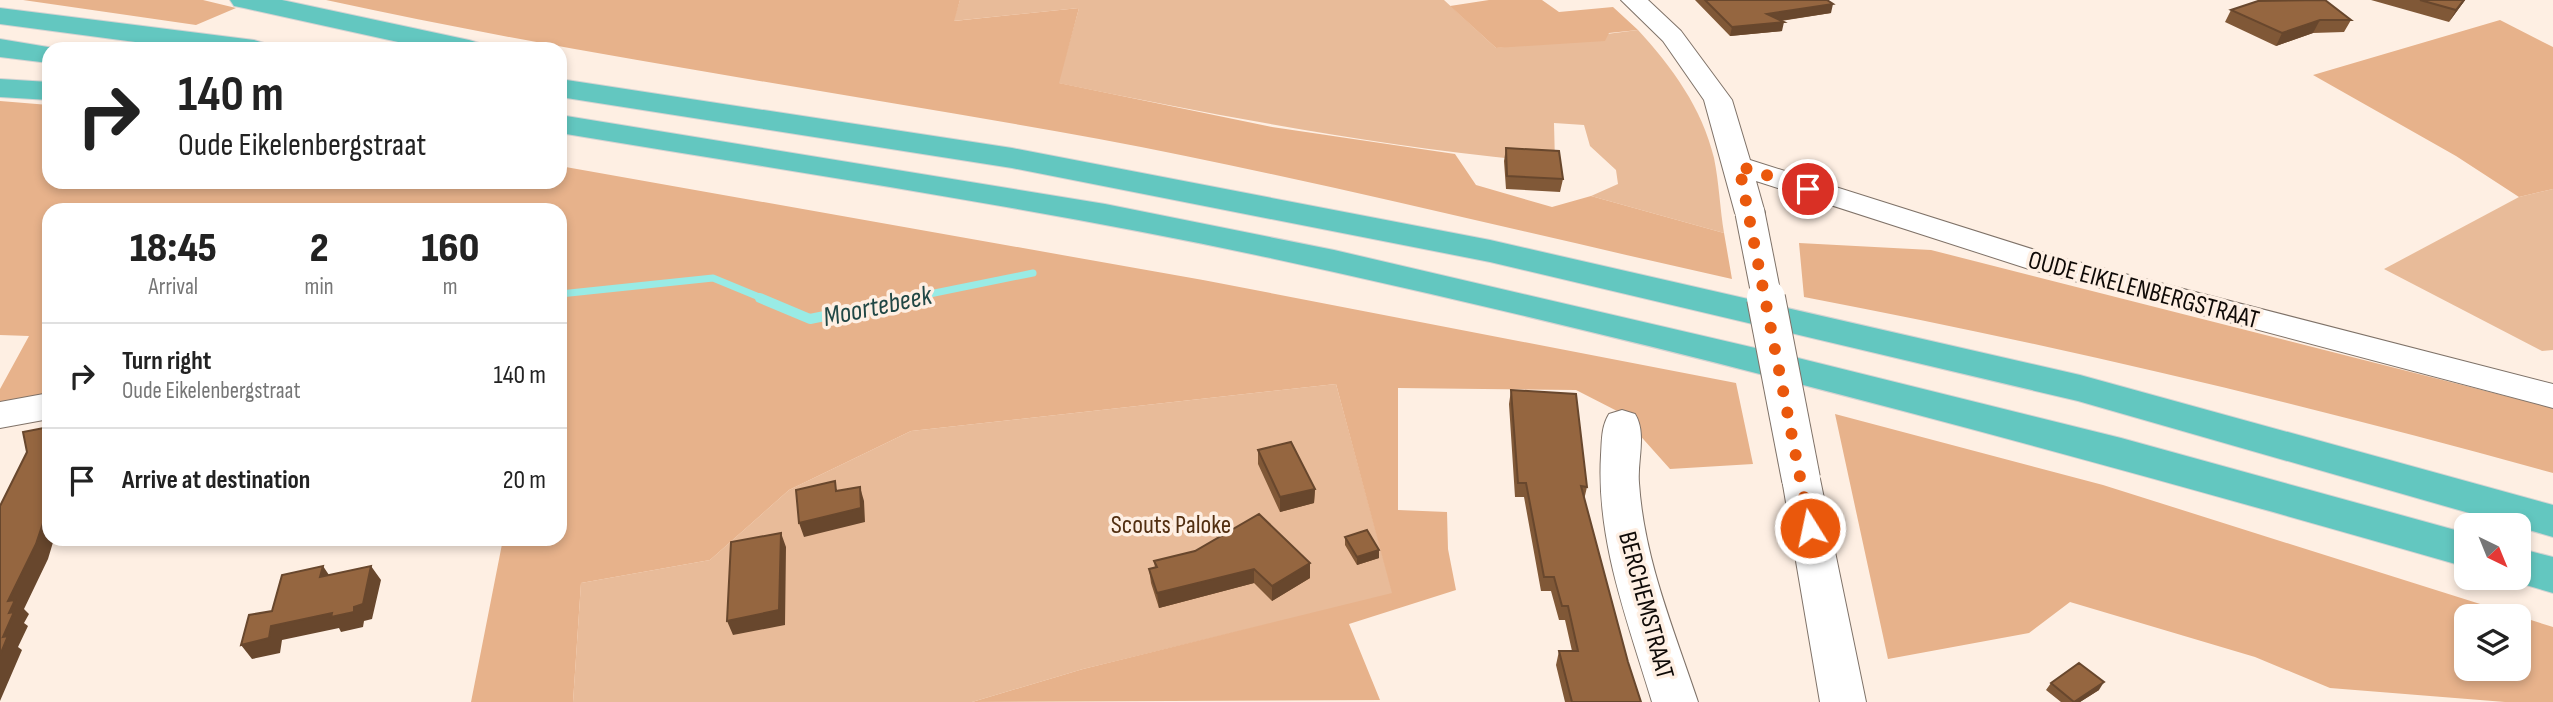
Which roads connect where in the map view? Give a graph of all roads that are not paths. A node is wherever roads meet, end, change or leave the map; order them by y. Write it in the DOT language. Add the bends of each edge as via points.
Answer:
graph roads {
  1 [pos="244,0"];
  2 [pos="1633,0"];
  3 [pos="3,14"];
  4 [pos="204,42"];
  5 [pos="437,42"];
  6 [pos="0,48"];
  7 [pos="42,53"];
  8 [pos="567,67"];
  9 [pos="0,88"];
  10 [pos="567,90"];
  11 [pos="42,91"];
  12 [pos="783,121"];
  13 [pos="567,125"];
  14 [pos="642,136"];
  15 [pos="567,143"];
  16 [pos="1739,166"];
  17 [pos="2553,397"];
  18 [pos="42,408"];
  19 [pos="3,420"];
  20 [pos="1622,423"];
  21 [pos="2553,521"];
  22 [pos="2454,547"];
  23 [pos="2531,569"];
  24 [pos="2553,575"];
  25 [pos="1675,702"];
  26 [pos="1843,702"];
  1 -- 5 [label="highway"];
  2 -- 16 [label="street" via="1672,36 1718,100"];
  3 -- 4 [label="highway"];
  6 -- 7 [label="highway"];
  8 -- 12 [label="highway" via="740,97"];
  9 -- 11 [label="highway"];
  10 -- 12 [label="highway"];
  12 -- 21 [label="highway" via="1148,182 1504,254 2080,387"];
  13 -- 14 [label="highway"];
  14 -- 15 [label="highway"];
  14 -- 22 [label="highway" via="1105,214 1385,273 1798,370 2121,453"];
  16 -- 17 [label="street, OUDE EIKELENBERGSTRAAT" via="2040,262"];
  16 -- 26 [label="street, bridge"];
  18 -- 19 [label="street"];
  20 -- 25 [label="street, BERCHEMSTRAAT" via="1619,482 1630,561"];
  23 -- 24 [label="highway"];
}
